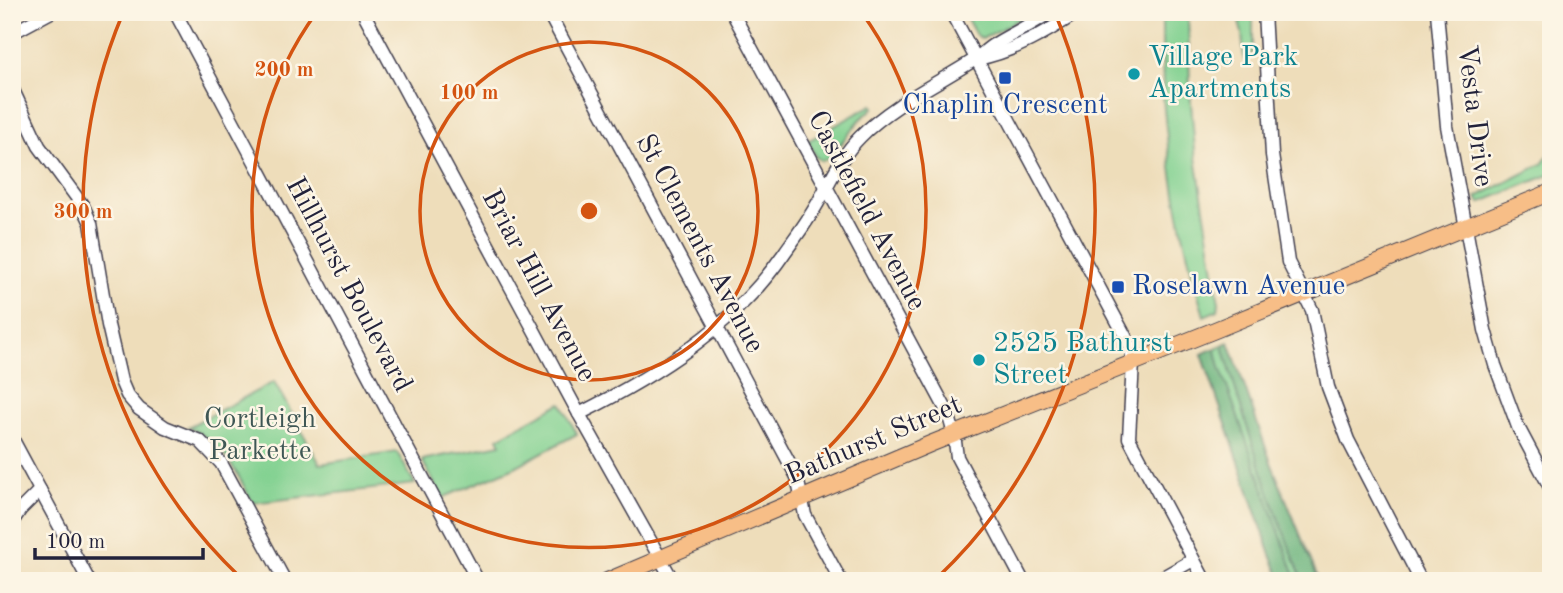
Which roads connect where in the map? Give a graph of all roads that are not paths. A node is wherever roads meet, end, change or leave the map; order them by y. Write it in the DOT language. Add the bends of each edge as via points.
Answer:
graph roads {
  1 [pos="51,12"];
  2 [pos="175,12"];
  3 [pos="363,12"];
  4 [pos="548,12"];
  5 [pos="732,12"];
  6 [pos="951,12"];
  7 [pos="1050,12"];
  8 [pos="1078,12"];
  9 [pos="1264,12"];
  10 [pos="1437,12"];
  11 [pos="12,33"];
  12 [pos="977,59"];
  13 [pos="12,88"];
  14 [pos="825,188"];
  15 [pos="1551,192"];
  16 [pos="1465,226"];
  17 [pos="1302,293"];
  18 [pos="716,327"];
  19 [pos="1133,362"];
  20 [pos="579,414"];
  21 [pos="954,434"];
  22 [pos="12,438"];
  23 [pos="1551,489"];
  24 [pos="40,490"];
  25 [pos="802,500"];
  26 [pos="12,522"];
  27 [pos="659,559"];
  28 [pos="1194,559"];
  29 [pos="89,581"];
  30 [pos="285,581"];
  31 [pos="478,581"];
  32 [pos="607,581"];
  33 [pos="673,581"];
  34 [pos="841,581"];
  35 [pos="1023,581"];
  36 [pos="1156,581"];
  37 [pos="1205,581"];
  38 [pos="1421,581"];
  1 -- 11 [label="street"];
  2 -- 31 [label="street, Hillhurst Boulevard"];
  3 -- 20 [label="street, Briar Hill Avenue"];
  4 -- 18 [label="street, St Clements Avenue"];
  5 -- 14 [label="street, Castlefield Avenue"];
  6 -- 12 [label="street"];
  7 -- 12 [label="street" via="992,45"];
  8 -- 12 [label="street" via="998,55"];
  9 -- 17 [label="street" via="1277,200 1288,262"];
  10 -- 16 [label="street, Vesta Drive" via="1447,126"];
  12 -- 14 [label="street" via="891,109 857,140"];
  12 -- 19 [label="street" via="1130,345"];
  13 -- 30 [label="street" via="39,146 91,223 107,325 127,395 165,427 200,441 221,463"];
  14 -- 18 [label="street" via="768,275"];
  14 -- 21 [label="street, Castlefield Avenue" via="948,413"];
  15 -- 16 [label="main road, Bathurst Street"];
  16 -- 17 [label="main road, Bathurst Street"];
  16 -- 23 [label="street, Vesta Drive" via="1495,365 1518,428"];
  17 -- 19 [label="main road, Bathurst Street"];
  17 -- 38 [label="street" via="1312,310 1328,387 1348,440"];
  18 -- 20 [label="street" via="653,373"];
  18 -- 25 [label="street, St Clements Avenue" via="797,477"];
  19 -- 21 [label="main road, Bathurst Street"];
  19 -- 28 [label="street" via="1129,438"];
  20 -- 27 [label="street, Briar Hill Avenue"];
  21 -- 25 [label="main road, Bathurst Street"];
  21 -- 35 [label="street, Castlefield Avenue" via="957,457"];
  22 -- 24 [label="street"];
  24 -- 26 [label="street"];
  24 -- 29 [label="street"];
  25 -- 27 [label="main road, Bathurst Street"];
  25 -- 34 [label="street, St Clements Avenue" via="805,515"];
  27 -- 32 [label="main road, Bathurst Street"];
  27 -- 33 [label="street, Briar Hill Avenue"];
  28 -- 36 [label="street"];
  28 -- 37 [label="street"];
}
